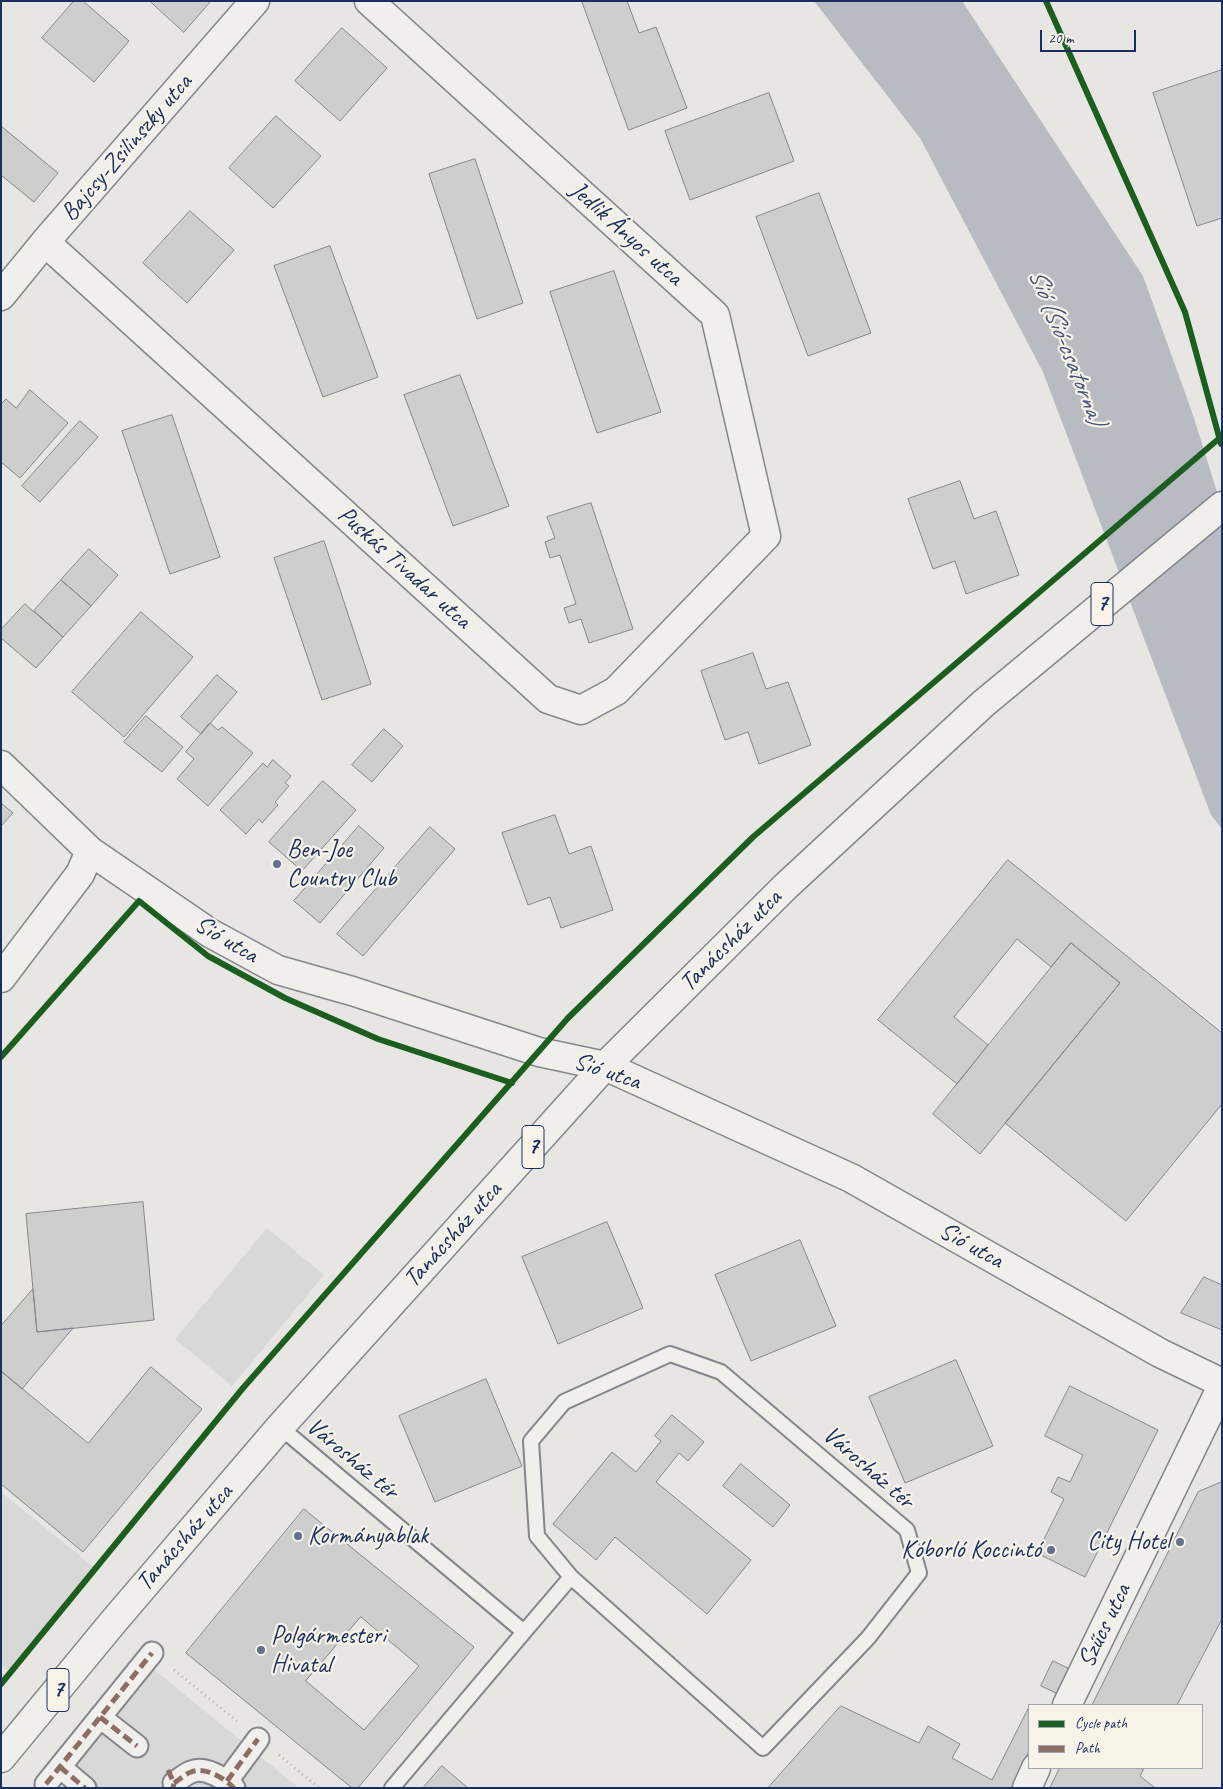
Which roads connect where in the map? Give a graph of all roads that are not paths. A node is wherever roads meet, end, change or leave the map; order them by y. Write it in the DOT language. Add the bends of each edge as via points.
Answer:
graph roads {
  1 [pos="255,1"];
  2 [pos="369,1"];
  3 [pos="45,242"];
  4 [pos="1,296"];
  5 [pos="1222,506"];
  6 [pos="766,536"];
  7 [pos="1,765"];
  8 [pos="90,851"];
  9 [pos="1,978"];
  10 [pos="605,1066"];
  11 [pos="1222,1385"];
  12 [pos="280,1427"];
  13 [pos="571,1577"];
  14 [pos="524,1632"];
  15 [pos="152,1652"];
  16 [pos="1067,1704"];
  17 [pos="100,1717"];
  18 [pos="258,1739"];
  19 [pos="137,1746"];
  20 [pos="1,1758"];
  21 [pos="60,1767"];
  22 [pos="1036,1769"];
  23 [pos="172,1780"];
  24 [pos="46,1784"];
  25 [pos="231,1784"];
  26 [pos="85,1788"];
  27 [pos="392,1788"];
  28 [pos="1027,1788"];
  1 -- 3 [label="street, Bajcsy-Zsilinszky utca"];
  2 -- 6 [label="street, Jedlik Ányos utca" via="715,315"];
  3 -- 4 [label="street, Bajcsy-Zsilinszky utca"];
  3 -- 6 [label="street, Puskás Tivadar utca" via="548,699 581,710 616,691"];
  5 -- 10 [label="street, Tanácsház utca / 7" via="984,703 786,886"];
  7 -- 8 [label="street, Sió utca"];
  8 -- 9 [label="street" via="80,874"];
  8 -- 10 [label="street, Sió utca" via="210,932 278,970 539,1052"];
  10 -- 11 [label="street, Sió utca" via="851,1178"];
  10 -- 12 [label="street, Tanácsház utca / 7"];
  11 -- 16 [label="street, Szűcs utca"];
  12 -- 14 [label="lane, Városház tér"];
  12 -- 20 [label="street, Tanácsház utca / 7"];
  13 -- 13 [label="lane, Városház tér" via="763,1748 868,1638 920,1573 906,1530 722,1372 670,1354 564,1402 531,1441 537,1536"];
  13 -- 14 [label="lane"];
  14 -- 27 [label="lane"];
  15 -- 17 [label="street"];
  17 -- 19 [label="street"];
  17 -- 21 [label="street"];
  18 -- 25 [label="street"];
  21 -- 24 [label="street"];
  21 -- 26 [label="street"];
  22 -- 28 [label="street"];
  23 -- 25 [label="street" via="192,1771 204,1771"];
}
